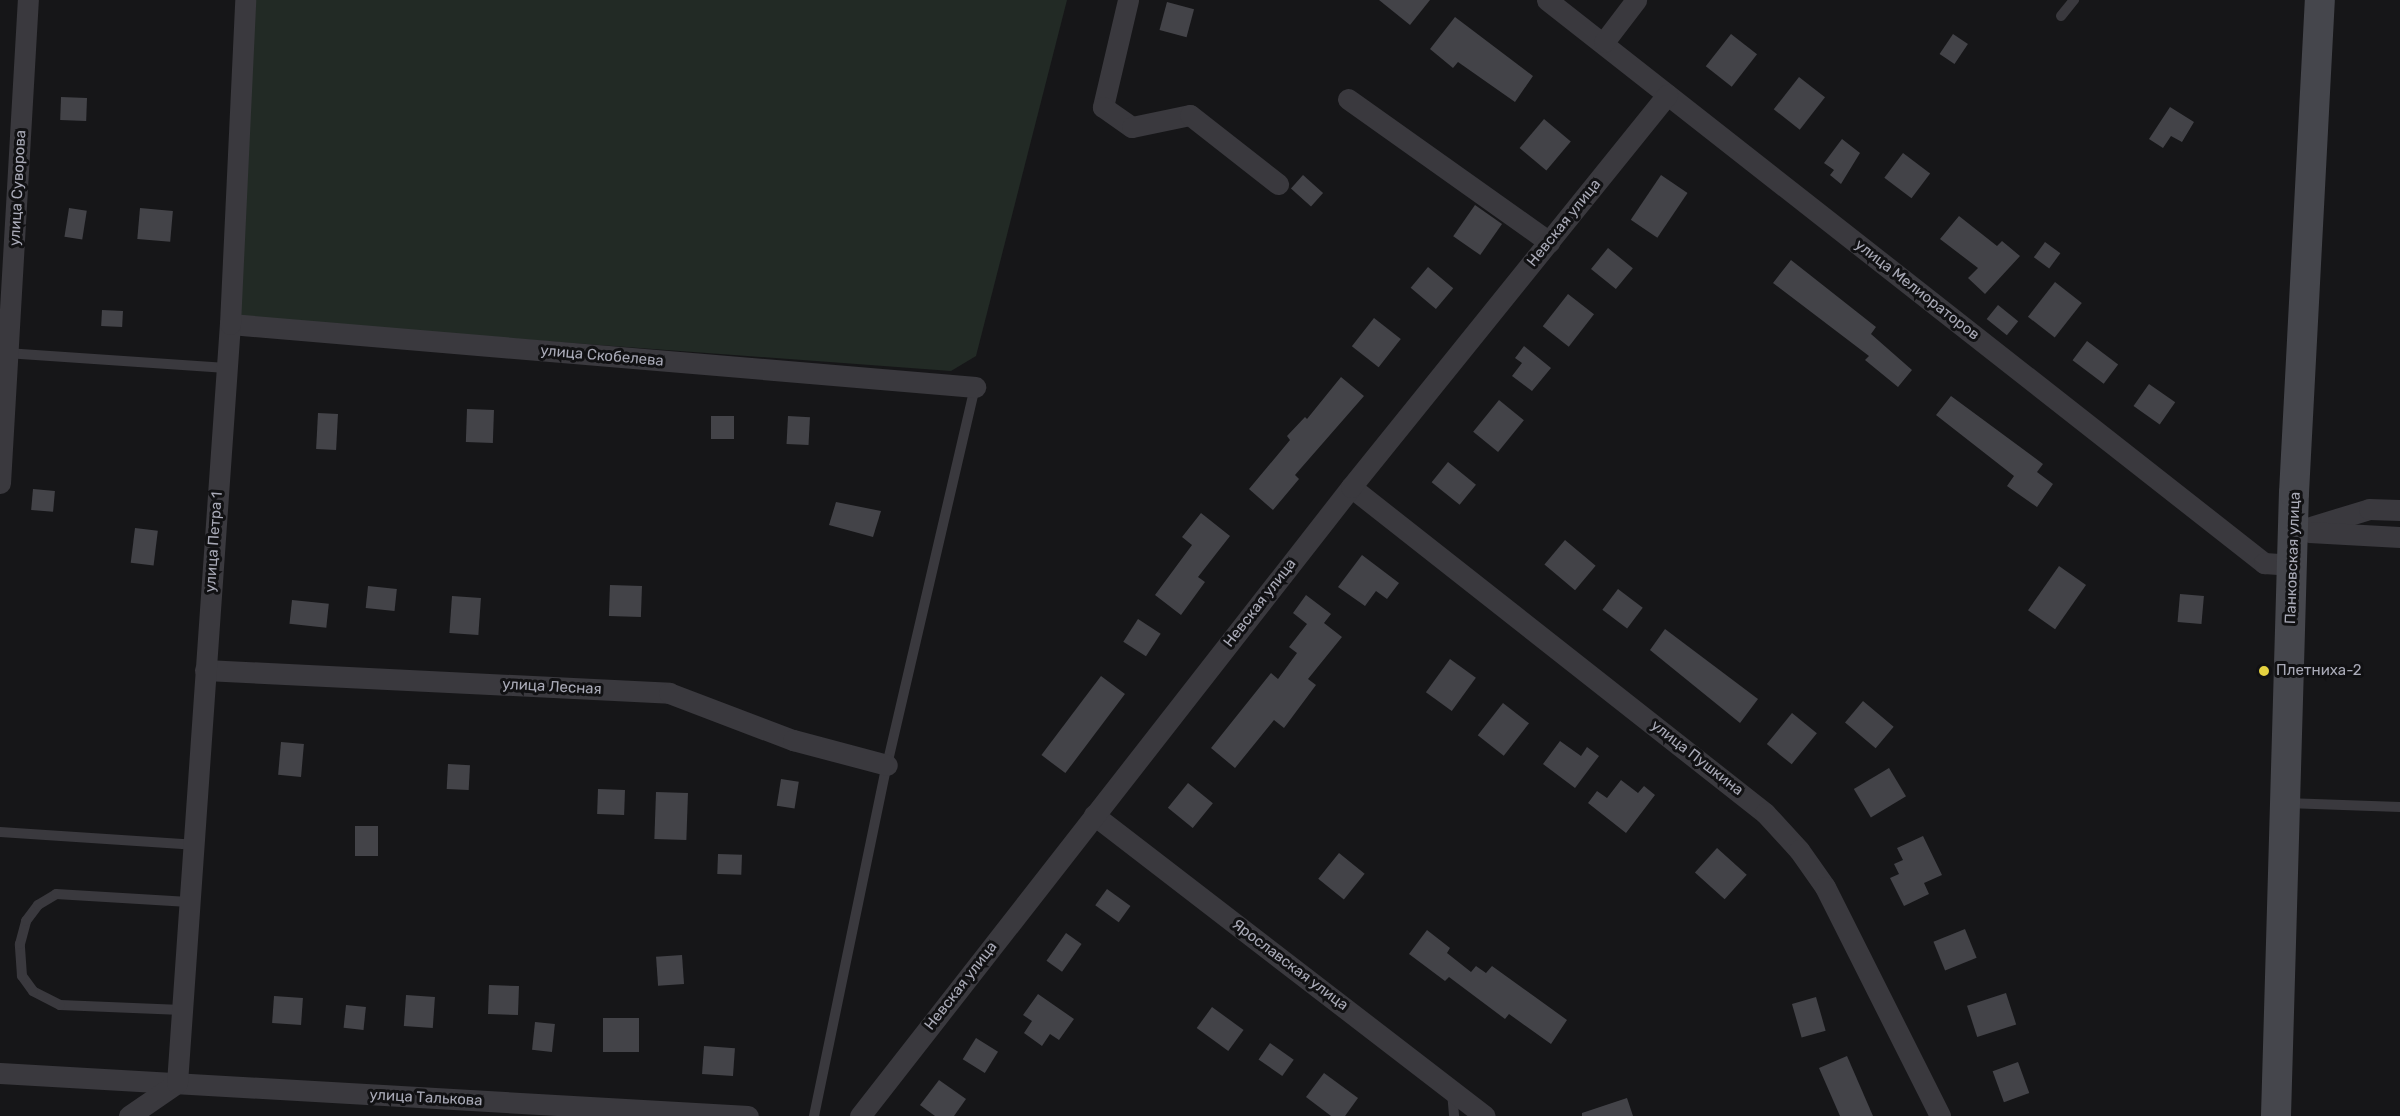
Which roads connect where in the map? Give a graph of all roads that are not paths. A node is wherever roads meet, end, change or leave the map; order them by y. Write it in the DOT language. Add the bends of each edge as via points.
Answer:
graph roads {
  1 [pos="28,0"];
  2 [pos="245,0"];
  3 [pos="1128,0"];
  4 [pos="1547,0"];
  5 [pos="1636,0"];
  6 [pos="2073,0"];
  7 [pos="2320,0"];
  8 [pos="2061,16"];
  9 [pos="1604,42"];
  10 [pos="1667,95"];
  11 [pos="1348,99"];
  12 [pos="1278,184"];
  13 [pos="1549,242"];
  14 [pos="230,324"];
  15 [pos="4,353"];
  16 [pos="226,368"];
  17 [pos="975,387"];
  18 [pos="0,483"];
  19 [pos="1351,487"];
  20 [pos="2400,510"];
  21 [pos="2294,531"];
  22 [pos="2400,537"];
  23 [pos="2293,565"];
  24 [pos="205,670"];
  25 [pos="887,765"];
  26 [pos="2285,803"];
  27 [pos="2400,807"];
  28 [pos="1094,815"];
  29 [pos="0,832"];
  30 [pos="194,845"];
  31 [pos="189,902"];
  32 [pos="182,1010"];
  33 [pos="0,1073"];
  34 [pos="177,1083"];
  35 [pos="1452,1088"];
  36 [pos="129,1116"];
  37 [pos="748,1116"];
  38 [pos="814,1116"];
  39 [pos="860,1116"];
  40 [pos="1454,1116"];
  41 [pos="1485,1116"];
  42 [pos="1940,1116"];
  43 [pos="2276,1116"];
  1 -- 15 [label="street, улица Суворова"];
  2 -- 14 [label="street, улица Петра 1"];
  3 -- 12 [label="street" via="1102,107 1132,127 1190,116"];
  4 -- 9 [label="street, улица Мелиораторов"];
  5 -- 9 [label="street"];
  6 -- 8 [label="lane"];
  7 -- 21 [label="main road, Панковская улица"];
  9 -- 10 [label="street, улица Мелиораторов"];
  10 -- 13 [label="street, Невская улица"];
  10 -- 23 [label="street, улица Мелиораторов" via="2264,563"];
  11 -- 13 [label="street"];
  13 -- 19 [label="street, Невская улица"];
  14 -- 16 [label="street, улица Петра 1"];
  14 -- 17 [label="street, улица Скобелева"];
  15 -- 16 [label="lane"];
  15 -- 18 [label="street, улица Суворова"];
  16 -- 24 [label="street, улица Петра 1"];
  17 -- 25 [label="lane"];
  19 -- 28 [label="street, Невская улица"];
  19 -- 42 [label="street, улица Пушкина" via="1772,820 1800,850 1824,887"];
  20 -- 21 [label="street" via="2370,509"];
  21 -- 22 [label="street"];
  21 -- 23 [label="main road, Панковская улица"];
  23 -- 26 [label="main road, Панковская улица"];
  24 -- 25 [label="street, улица Лесная" via="669,693 793,740"];
  24 -- 30 [label="street, улица Петра 1"];
  25 -- 38 [label="lane"];
  26 -- 27 [label="lane"];
  26 -- 43 [label="main road, Панковская улица"];
  28 -- 35 [label="street, Ярославская улица"];
  28 -- 39 [label="street, Невская улица"];
  29 -- 30 [label="lane"];
  30 -- 31 [label="street, улица Петра 1"];
  31 -- 32 [label="street, улица Петра 1"];
  31 -- 32 [label="lane" via="57,894 38,905 26,921 20,944 22,976 33,991 60,1005"];
  32 -- 34 [label="street, улица Петра 1"];
  33 -- 34 [label="street, улица Талькова"];
  34 -- 36 [label="street"];
  34 -- 37 [label="street, улица Талькова"];
  35 -- 40 [label="lane"];
  35 -- 41 [label="street, Ярославская улица"];
}
